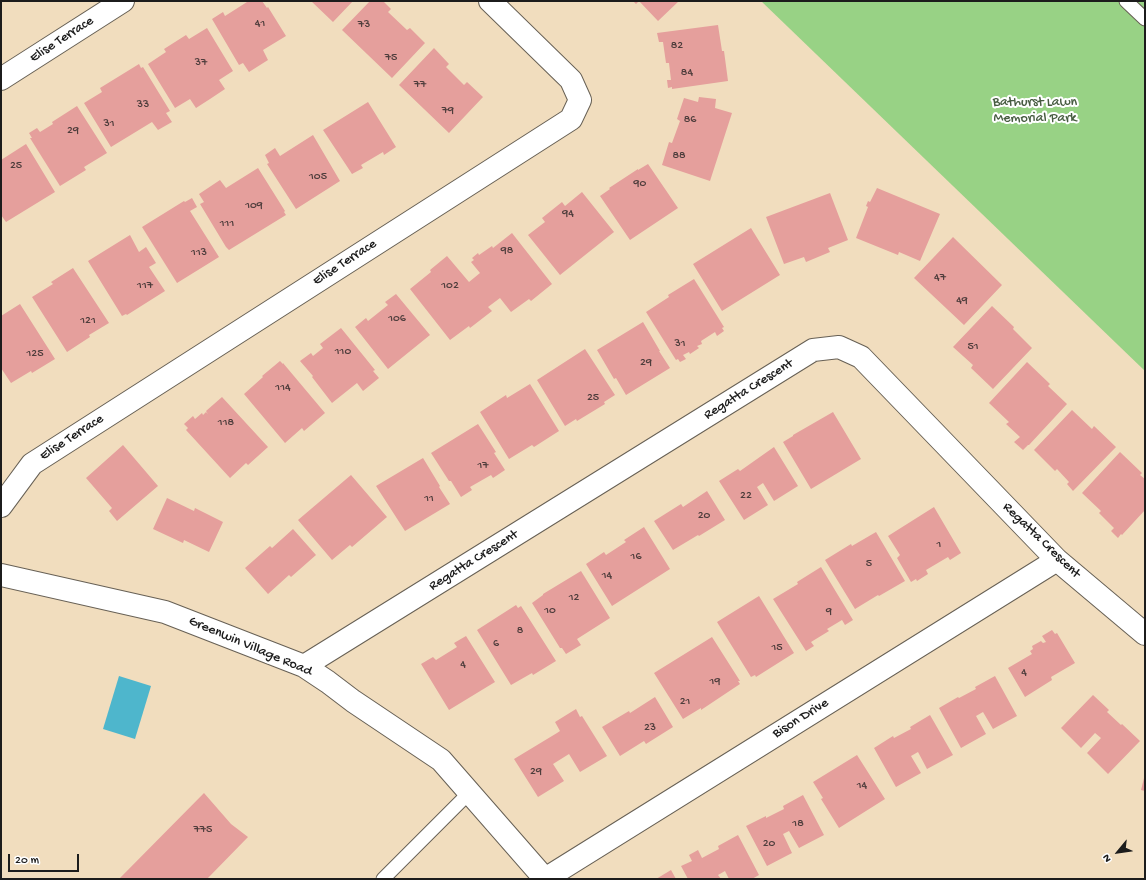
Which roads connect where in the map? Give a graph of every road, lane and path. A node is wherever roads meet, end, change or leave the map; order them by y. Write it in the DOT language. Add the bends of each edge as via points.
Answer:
graph roads {
  1 [pos="123,1"];
  2 [pos="490,1"];
  3 [pos="1126,1"];
  4 [pos="1145,19"];
  5 [pos="1,79"];
  6 [pos="1,506"];
  7 [pos="1057,560"];
  8 [pos="1,575"];
  9 [pos="1145,634"];
  10 [pos="304,666"];
  11 [pos="470,793"];
  12 [pos="383,879"];
  13 [pos="545,879"];
  1 -- 5 [label="street, Elise Terrace"];
  2 -- 6 [label="street, Elise Terrace" via="571,80 580,100 571,119 32,464"];
  3 -- 4 [label="lane"];
  7 -- 9 [label="street, Regatta Crescent"];
  7 -- 10 [label="street, Regatta Crescent" via="861,357 839,347 813,350"];
  7 -- 13 [label="street, Bison Drive"];
  8 -- 10 [label="street, Greenwin Village Road" via="165,612"];
  10 -- 11 [label="street, Greenwin Village Road" via="441,760"];
  11 -- 12 [label="lane"];
  11 -- 13 [label="street, Greenwin Village Road"];
}
